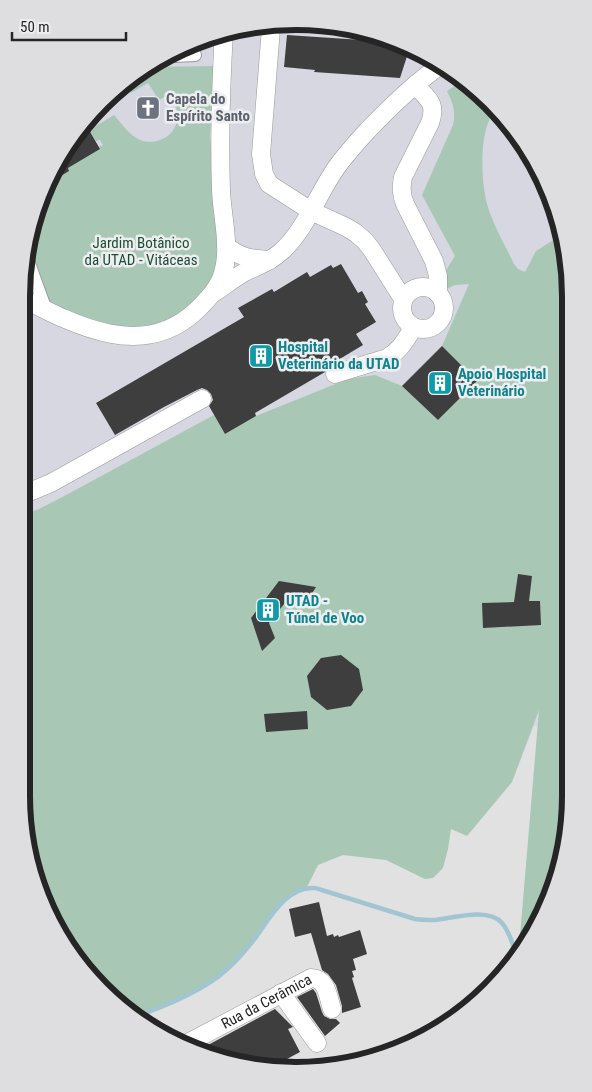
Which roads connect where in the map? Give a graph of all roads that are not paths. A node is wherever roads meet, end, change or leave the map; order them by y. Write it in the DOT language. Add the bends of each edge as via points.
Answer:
graph roads {
  1 [pos="271,31"];
  2 [pos="224,40"];
  3 [pos="195,55"];
  4 [pos="181,56"];
  5 [pos="435,70"];
  6 [pos="415,85"];
  7 [pos="311,211"];
  8 [pos="226,246"];
  9 [pos="270,260"];
  10 [pos="31,270"];
  11 [pos="438,294"];
  12 [pos="211,296"];
  13 [pos="404,299"];
  14 [pos="30,302"];
  15 [pos="46,310"];
  16 [pos="414,327"];
  17 [pos="335,374"];
  18 [pos="202,399"];
  19 [pos="30,492"];
  20 [pos="281,993"];
  21 [pos="332,1009"];
  22 [pos="192,1041"];
  23 [pos="316,1044"];
  1 -- 7 [label="street" via="262,168 269,184"];
  2 -- 8 [label="street" via="220,141"];
  3 -- 4 [label="street"];
  5 -- 6 [label="street"];
  6 -- 7 [label="street" via="348,152"];
  6 -- 11 [label="street" via="429,100 433,114 403,177 401,194 434,261"];
  7 -- 9 [label="street" via="286,247"];
  7 -- 13 [label="street" via="346,227 365,241"];
  8 -- 9 [label="street" via="244,257"];
  8 -- 12 [label="street" via="224,271"];
  9 -- 12 [label="street" via="241,274"];
  10 -- 15 [label="street"];
  11 -- 13 [label="street" via="420,287 409,292"];
  11 -- 16 [label="street" via="444,307 439,321 428,328"];
  12 -- 15 [label="street" via="179,323 160,332 138,336 102,332"];
  13 -- 16 [label="street" via="404,317"];
  14 -- 15 [label="street"];
  16 -- 17 [label="street" via="394,355"];
  18 -- 19 [label="street"];
  20 -- 21 [label="street, Rua da Cerâmica" via="308,979 317,978 324,985"];
  20 -- 22 [label="street, Rua da Cerâmica"];
  20 -- 23 [label="street"];
}
